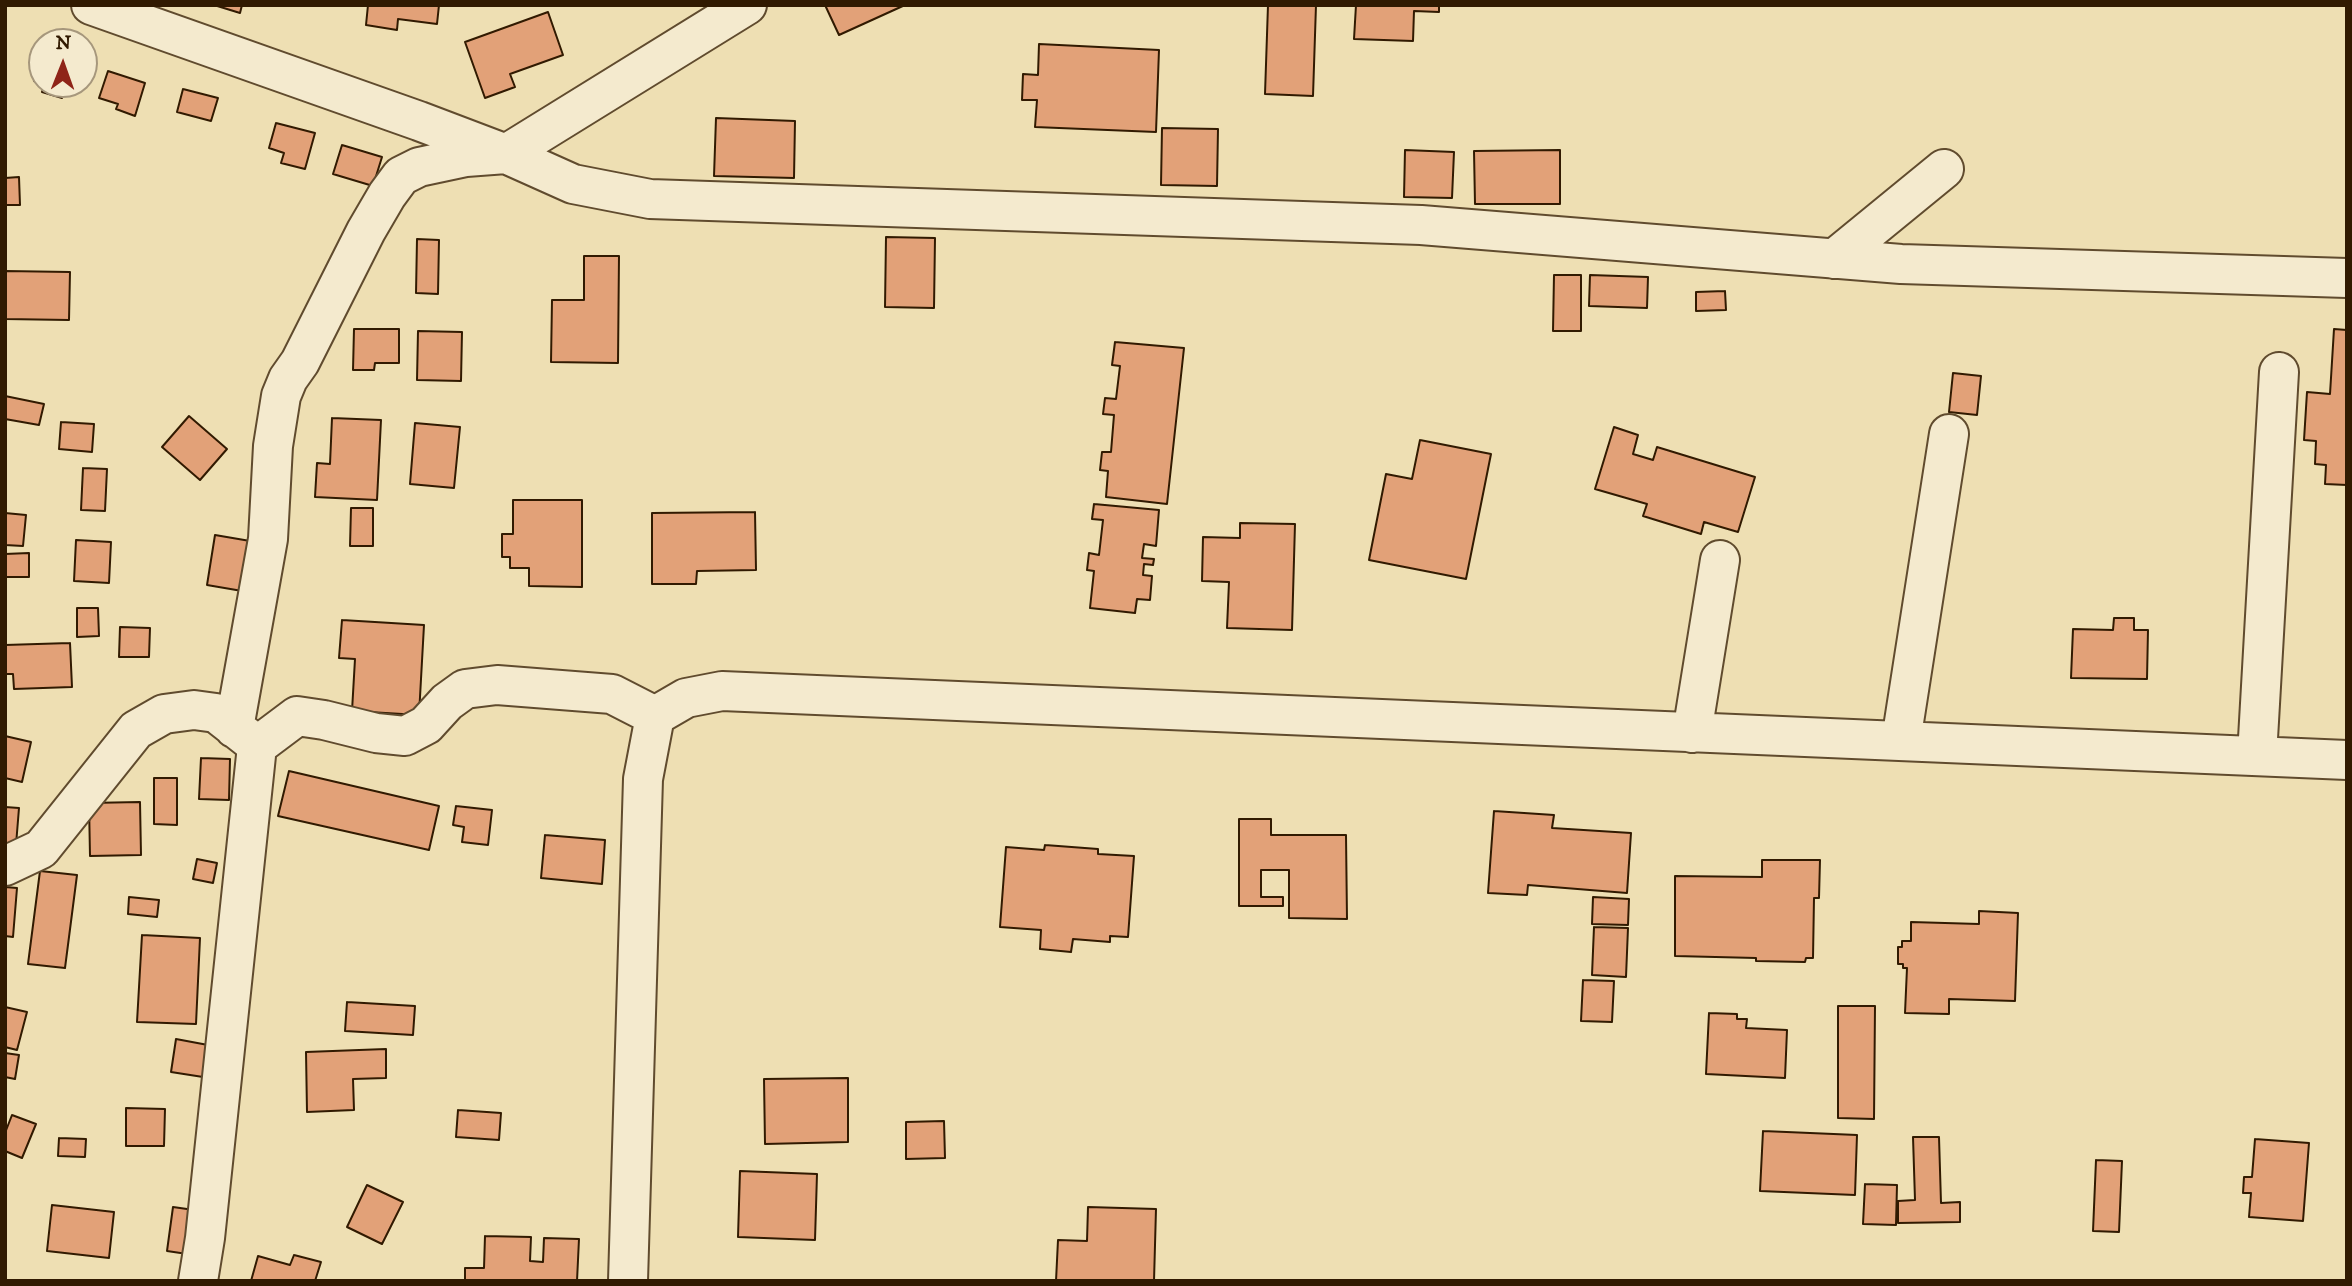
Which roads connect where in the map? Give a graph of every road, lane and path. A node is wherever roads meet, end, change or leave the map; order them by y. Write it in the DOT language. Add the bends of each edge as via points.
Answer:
graph roads {
  1 [pos="91,5"];
  2 [pos="747,5"];
  3 [pos="506,154"];
  4 [pos="1944,169"];
  5 [pos="1834,259"];
  6 [pos="2347,278"];
  7 [pos="2279,372"];
  8 [pos="1949,434"];
  9 [pos="1720,560"];
  10 [pos="655,716"];
  11 [pos="1692,733"];
  12 [pos="245,737"];
  13 [pos="1901,741"];
  14 [pos="2258,756"];
  15 [pos="2347,760"];
  16 [pos="5,866"];
  17 [pos="198,1281"];
  18 [pos="628,1281"];
  1 -- 3 [label="street"];
  2 -- 3 [label="street"];
  3 -- 5 [label="street" via="573,184 650,199 1421,225"];
  3 -- 12 [label="street" via="466,157 419,167 401,176 366,231 288,379 273,446 268,540"];
  4 -- 5 [label="street"];
  5 -- 6 [label="street"];
  7 -- 14 [label="street"];
  8 -- 13 [label="street"];
  9 -- 11 [label="street"];
  10 -- 11 [label="street" via="686,698 722,691"];
  10 -- 12 [label="street" via="612,694 497,685 464,689 426,725 405,736 297,716"];
  10 -- 18 [label="street" via="643,779"];
  11 -- 13 [label="street"];
  12 -- 16 [label="street" via="216,713 194,710 164,715 136,730 41,849"];
  12 -- 17 [label="street" via="211,1183"];
  13 -- 14 [label="street"];
  14 -- 15 [label="street"];
}
